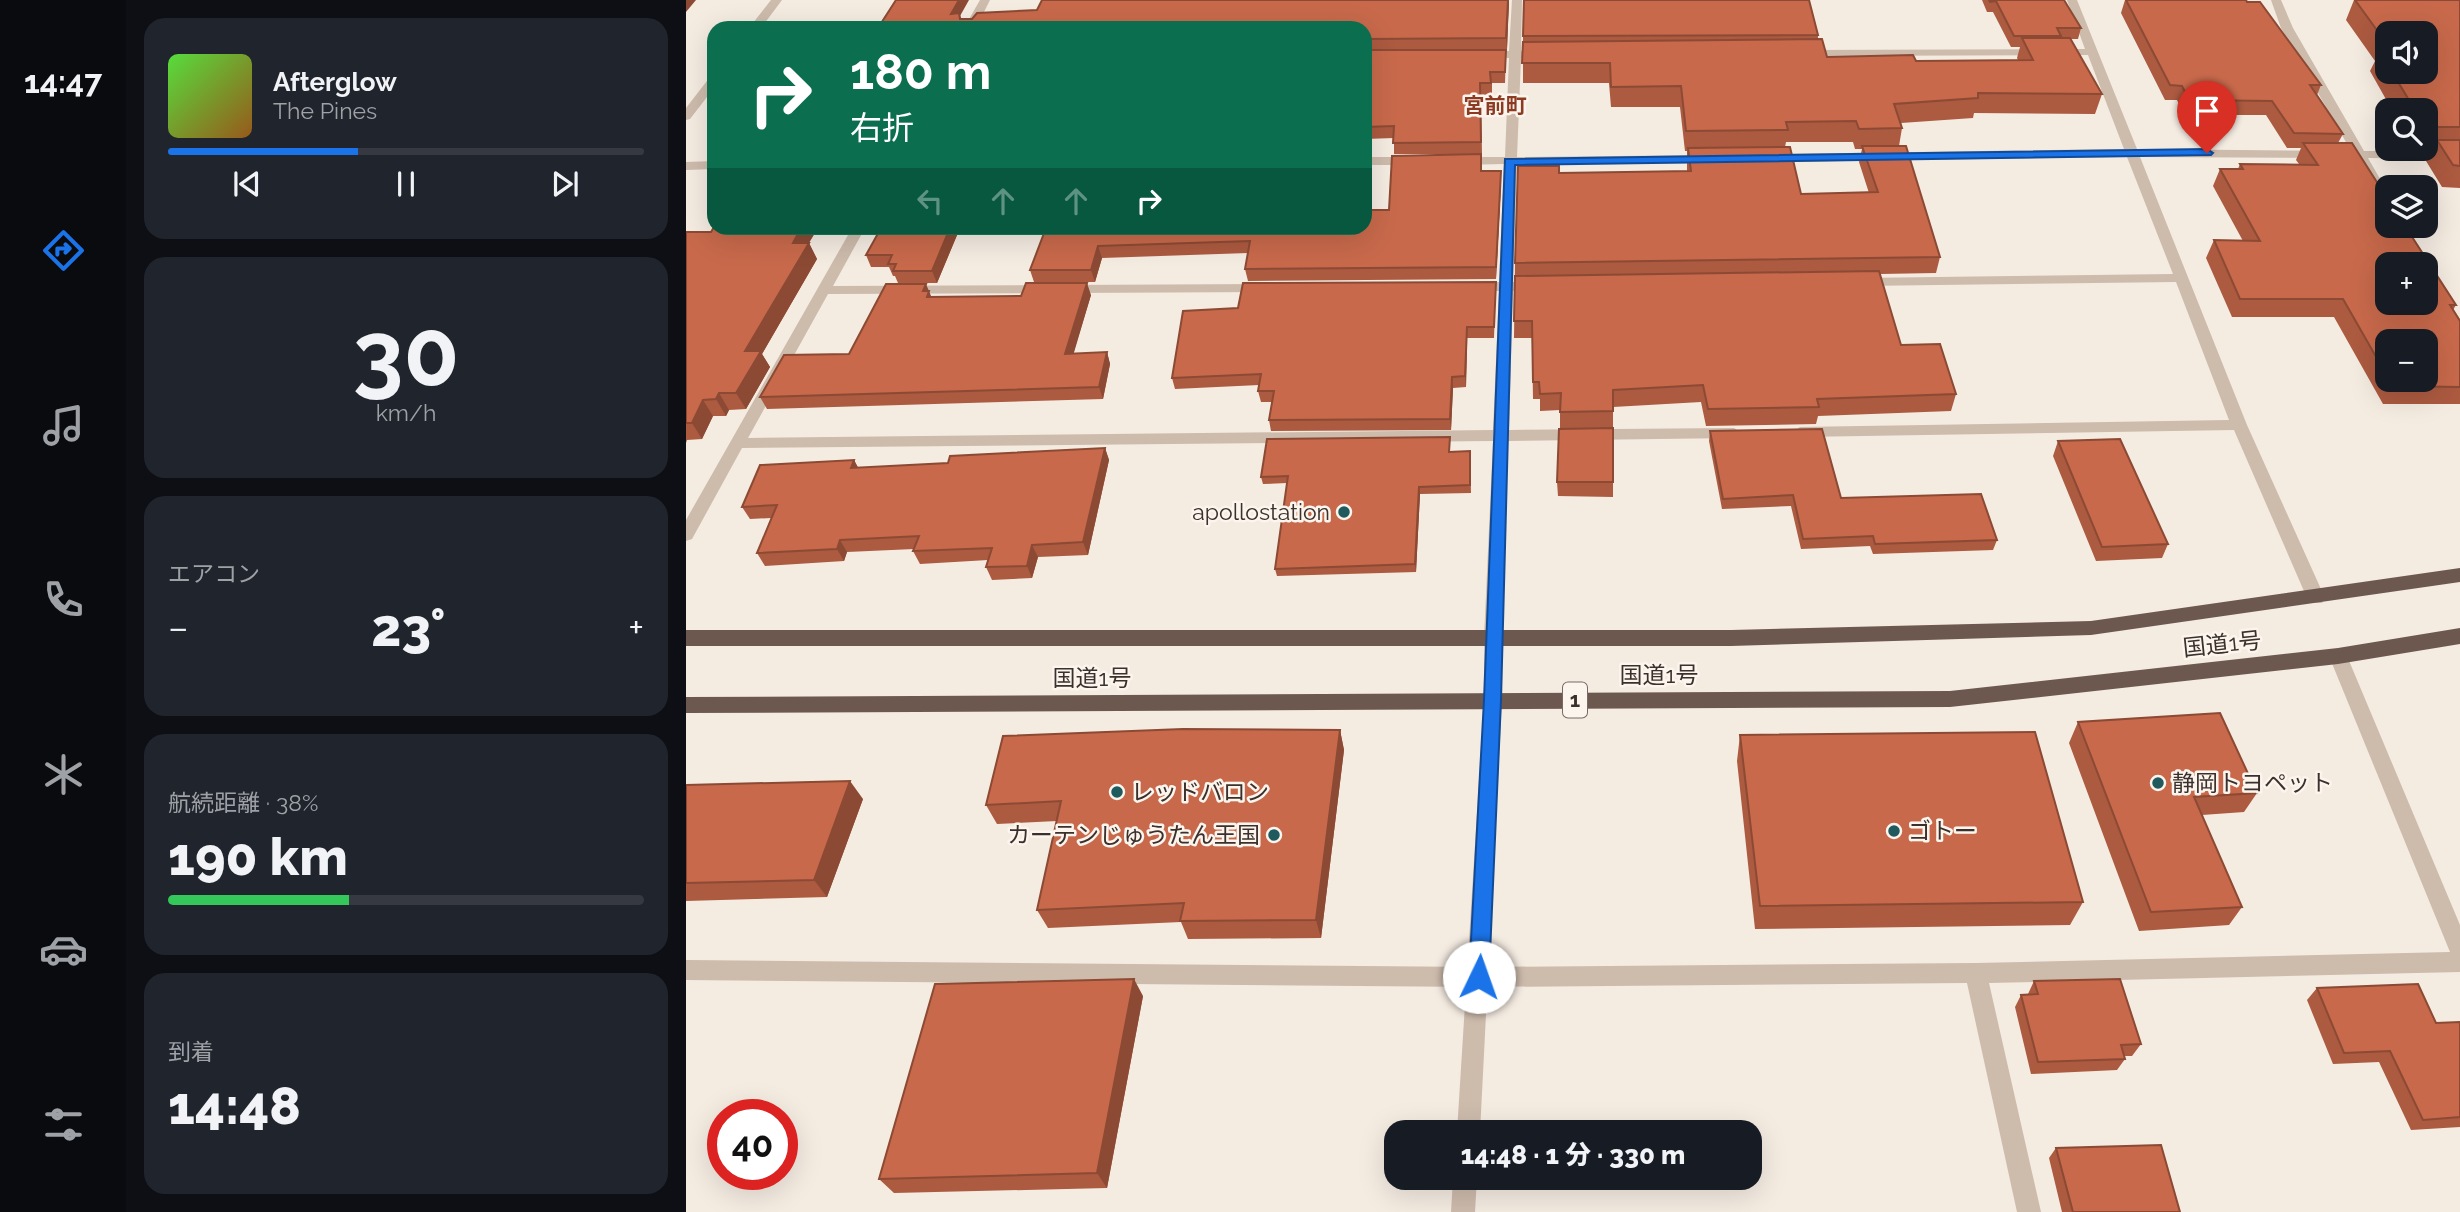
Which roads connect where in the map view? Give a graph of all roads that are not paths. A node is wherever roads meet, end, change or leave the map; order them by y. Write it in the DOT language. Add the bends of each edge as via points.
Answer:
graph roads {
  1 [pos="777,0"];
  2 [pos="985,0"];
  3 [pos="1517,0"];
  4 [pos="2072,0"];
  5 [pos="2276,0"];
  6 [pos="760,21"];
  7 [pos="974,21"];
  8 [pos="2092,52"];
  9 [pos="1790,53"];
  10 [pos="1514,54"];
  11 [pos="1556,54"];
  12 [pos="1474,55"];
  13 [pos="707,89"];
  14 [pos="686,116"];
  15 [pos="2357,152"];
  16 [pos="2132,153"];
  17 [pos="2460,155"];
  18 [pos="1731,158"];
  19 [pos="1758,158"];
  20 [pos="1372,161"];
  21 [pos="1509,161"];
  22 [pos="707,165"];
  23 [pos="686,166"];
  24 [pos="2375,182"];
  25 [pos="854,235"];
  26 [pos="2183,278"];
  27 [pos="1851,282"];
  28 [pos="1505,286"];
  29 [pos="1547,286"];
  30 [pos="1463,287"];
  31 [pos="1282,288"];
  32 [pos="821,290"];
  33 [pos="2239,425"];
  34 [pos="1780,432"];
  35 [pos="1752,433"];
  36 [pos="1502,437"];
  37 [pos="736,443"];
  38 [pos="686,535"];
  39 [pos="2460,575"];
  40 [pos="2316,598"];
  41 [pos="2460,635"];
  42 [pos="686,638"];
  43 [pos="1493,638"];
  44 [pos="2338,656"];
  45 [pos="1493,700"];
  46 [pos="686,705"];
  47 [pos="2460,950"];
  48 [pos="2460,962"];
  49 [pos="686,970"];
  50 [pos="1976,973"];
  51 [pos="1479,977"];
  52 [pos="1469,1120"];
  53 [pos="1464,1190"];
  54 [pos="1463,1212"];
  55 [pos="2029,1212"];
  1 -- 6 [label="street"];
  2 -- 7 [label="street"];
  3 -- 10 [label="street"];
  4 -- 8 [label="street"];
  5 -- 15 [label="street"];
  8 -- 9 [label="street"];
  8 -- 16 [label="street"];
  10 -- 11 [label="street"];
  10 -- 12 [label="street"];
  10 -- 21 [label="street"];
  13 -- 14 [label="street"];
  15 -- 16 [label="street"];
  15 -- 17 [label="street"];
  15 -- 24 [label="street"];
  16 -- 19 [label="street"];
  16 -- 26 [label="street"];
  18 -- 21 [label="street"];
  20 -- 21 [label="street"];
  21 -- 28 [label="street"];
  22 -- 23 [label="street"];
  25 -- 32 [label="street"];
  26 -- 27 [label="street"];
  26 -- 33 [label="street"];
  28 -- 29 [label="street"];
  28 -- 30 [label="street"];
  28 -- 36 [label="street"];
  31 -- 32 [label="street"];
  32 -- 37 [label="street"];
  33 -- 34 [label="street"];
  33 -- 40 [label="street"];
  35 -- 36 [label="street"];
  36 -- 37 [label="street"];
  36 -- 43 [label="street"];
  37 -- 38 [label="street"];
  39 -- 40 [label="highway, 国道1号"];
  40 -- 43 [label="highway, 国道1号" via="2091,628 1731,638"];
  41 -- 44 [label="highway, 国道1号 / 1"];
  42 -- 43 [label="highway, 国道1号"];
  43 -- 45 [label="street"];
  44 -- 45 [label="highway, 国道1号 / 1" via="1950,699"];
  44 -- 47 [label="street"];
  45 -- 46 [label="highway, 国道1号 / 1"];
  45 -- 51 [label="street"];
  48 -- 50 [label="street"];
  49 -- 51 [label="street"];
  50 -- 51 [label="street"];
  50 -- 55 [label="street"];
  51 -- 52 [label="street"];
  53 -- 54 [label="street"];
}
